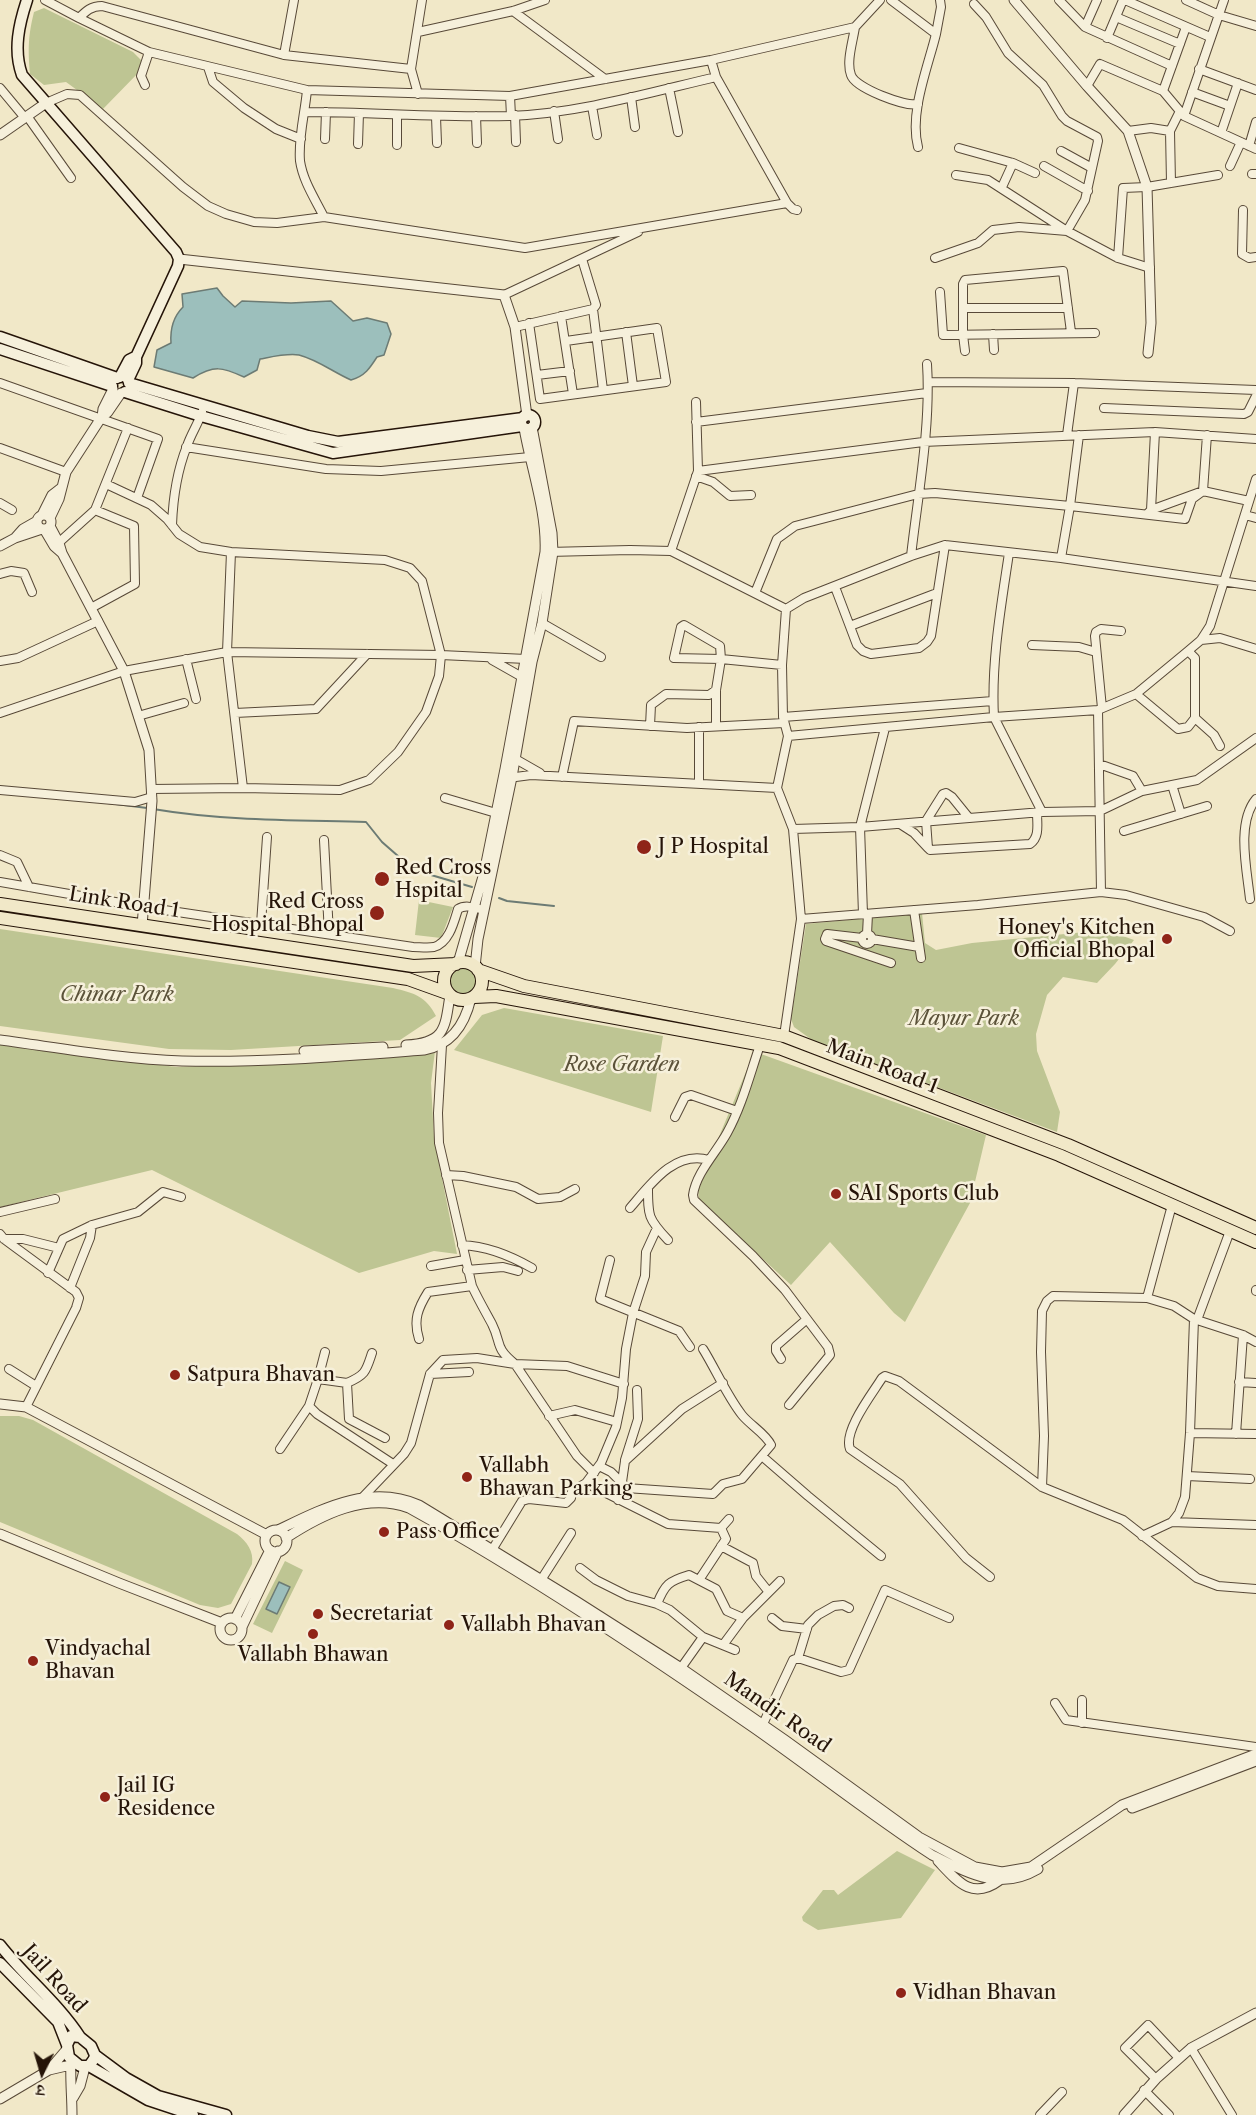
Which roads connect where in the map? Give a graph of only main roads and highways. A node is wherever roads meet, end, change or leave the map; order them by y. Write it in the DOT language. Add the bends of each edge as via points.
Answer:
graph roads {
  1 [pos="27,0"];
  2 [pos="0,337"];
  3 [pos="0,349"];
  4 [pos="76,369"];
  5 [pos="121,385"];
  6 [pos="0,904"];
  7 [pos="0,918"];
  8 [pos="457,963"];
  9 [pos="477,969"];
  10 [pos="449,994"];
  11 [pos="473,998"];
  12 [pos="1092,1155"];
  13 [pos="1083,1165"];
  14 [pos="1256,1228"];
  15 [pos="1256,1242"];
  16 [pos="0,1945"];
  17 [pos="0,1963"];
  18 [pos="80,2037"];
  19 [pos="67,2047"];
  20 [pos="95,2055"];
  21 [pos="78,2064"];
  22 [pos="193,2115"];
  23 [pos="226,2115"];
  1 -- 5 [label="main road" via="17,45 22,75 179,259 136,363"];
  2 -- 4 [label="main road"];
  3 -- 4 [label="main road"];
  4 -- 5 [label="main road"];
  5 -- 5 [label="main road" via="338,442 525,423 333,453 201,416"];
  6 -- 8 [label="main road, Link Road 1" via="413,966"];
  7 -- 10 [label="main road, Link Road 1" via="408,979"];
  8 -- 9 [label="main road, Link Road 1" via="466,962"];
  8 -- 10 [label="main road" via="446,971 444,978"];
  9 -- 11 [label="main road" via="482,986"];
  9 -- 12 [label="main road, Main Road 1" via="524,986 784,1035"];
  10 -- 11 [label="main road, Link Road 1" via="460,1000"];
  11 -- 13 [label="main road, Main Road 1" via="496,996 779,1048"];
  12 -- 13 [label="main road"];
  12 -- 14 [label="main road, Main Road 1"];
  13 -- 15 [label="main road, Main Road 1"];
  16 -- 18 [label="main road, Jail Road" via="69,2019"];
  17 -- 19 [label="main road, Jail Road" via="58,2022"];
  18 -- 19 [label="main road" via="71,2036"];
  18 -- 20 [label="main road, Jail Road"];
  19 -- 21 [label="main road, Jail Road"];
  20 -- 21 [label="main road"];
  20 -- 23 [label="main road, Jail Road" via="158,2096"];
  21 -- 22 [label="main road" via="148,2100"];
}
